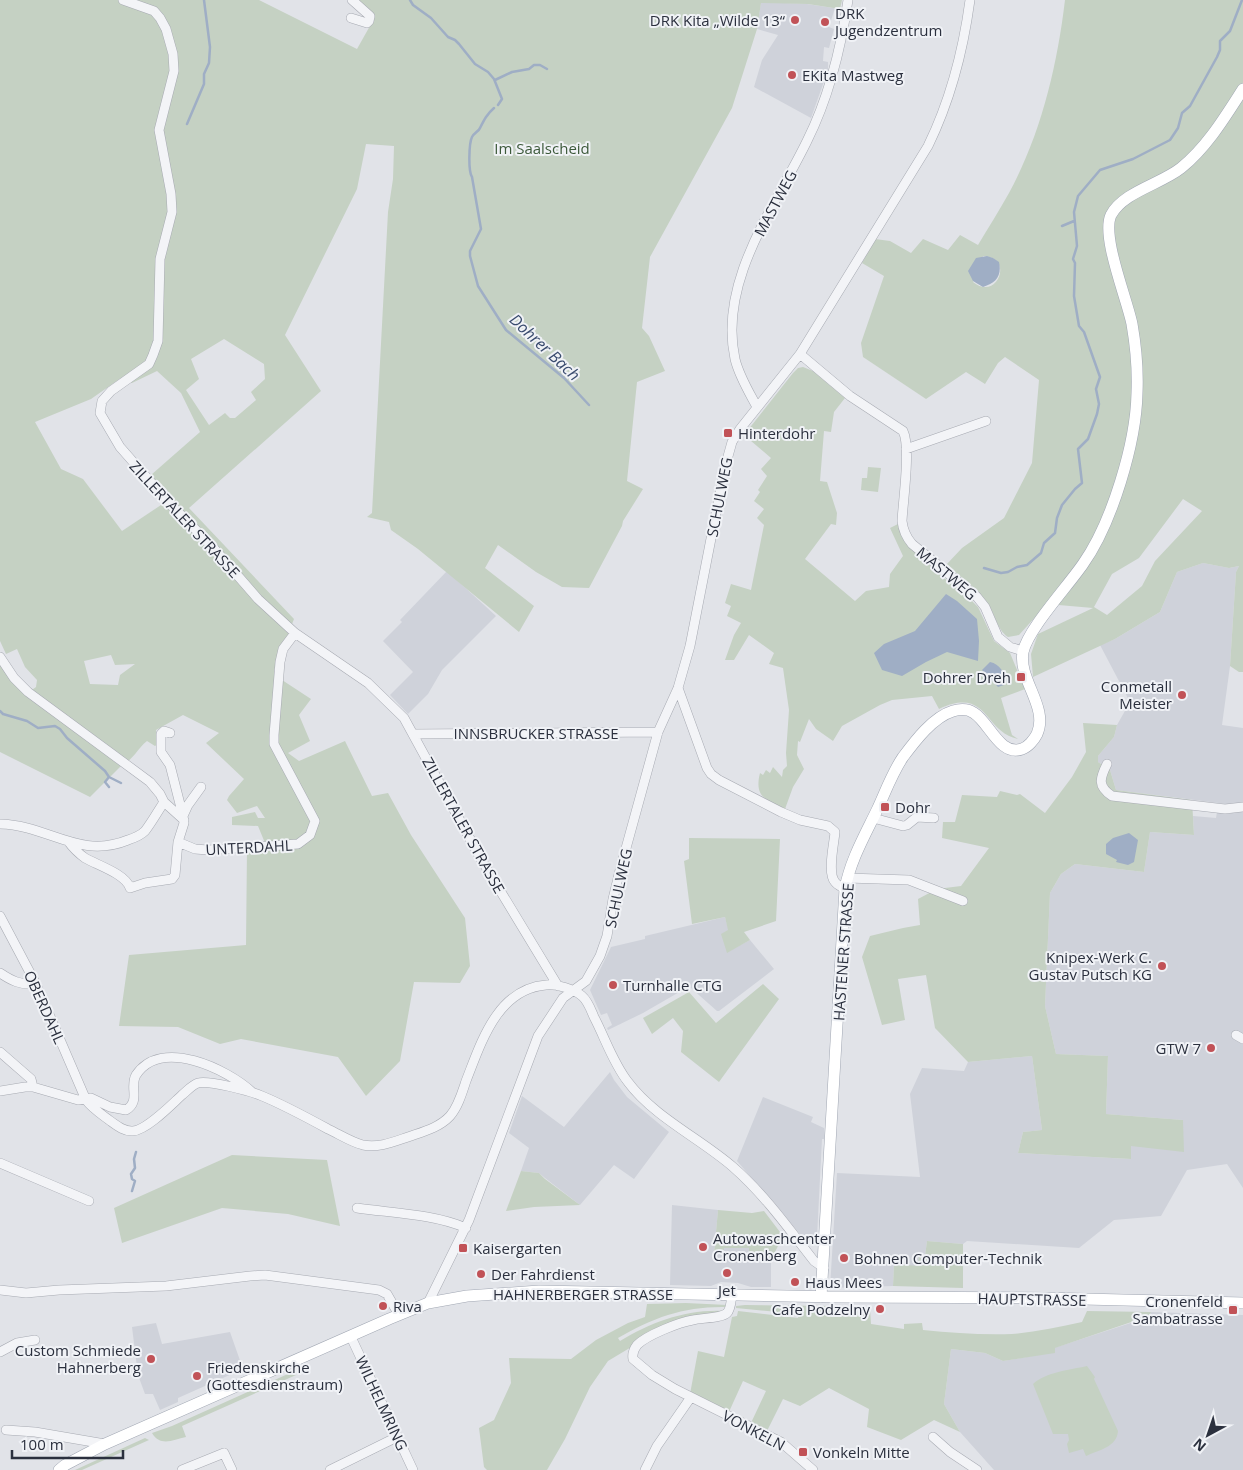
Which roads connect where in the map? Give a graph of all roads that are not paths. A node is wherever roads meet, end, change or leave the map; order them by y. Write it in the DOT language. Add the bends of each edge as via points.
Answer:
graph roads {
  1 [pos="123,0"];
  2 [pos="352,0"];
  3 [pos="848,0"];
  4 [pos="970,0"];
  5 [pos="351,18"];
  6 [pos="1243,88"];
  7 [pos="800,354"];
  8 [pos="757,407"];
  9 [pos="986,421"];
  10 [pos="906,449"];
  11 [pos="295,633"];
  12 [pos="1023,651"];
  13 [pos="0,657"];
  14 [pos="678,688"];
  15 [pos="658,732"];
  16 [pos="170,733"];
  17 [pos="413,734"];
  18 [pos="1107,764"];
  19 [pos="201,787"];
  20 [pos="164,802"];
  21 [pos="1243,807"];
  22 [pos="184,818"];
  23 [pos="873,818"];
  24 [pos="934,818"];
  25 [pos="0,824"];
  26 [pos="68,841"];
  27 [pos="178,842"];
  28 [pos="846,883"];
  29 [pos="963,901"];
  30 [pos="0,916"];
  31 [pos="0,973"];
  32 [pos="36,984"];
  33 [pos="558,986"];
  34 [pos="571,991"];
  35 [pos="0,1052"];
  36 [pos="34,1087"];
  37 [pos="0,1091"];
  38 [pos="252,1092"];
  39 [pos="86,1100"];
  40 [pos="0,1163"];
  41 [pos="89,1201"];
  42 [pos="357,1208"];
  43 [pos="466,1228"];
  44 [pos="824,1268"];
  45 [pos="0,1290"];
  46 [pos="732,1295"];
  47 [pos="822,1297"];
  48 [pos="428,1303"];
  49 [pos="1243,1303"];
  50 [pos="400,1314"];
  51 [pos="351,1336"];
  52 [pos="35,1340"];
  53 [pos="0,1352"];
  54 [pos="691,1397"];
  55 [pos="6,1430"];
  56 [pos="398,1437"];
  57 [pos="933,1437"];
  58 [pos="105,1444"];
  59 [pos="59,1470"];
  60 [pos="182,1470"];
  61 [pos="232,1470"];
  62 [pos="330,1470"];
  63 [pos="413,1470"];
  64 [pos="645,1470"];
  65 [pos="813,1470"];
  66 [pos="976,1470"];
  1 -- 11 [label="street, ZILLERTALER STRASSE" via="154,11 166,28 173,54 174,71 159,130 172,212 160,259 158,334 153,355 149,364 111,391 102,402 100,413 120,447 171,505 258,599"];
  2 -- 5 [label="street" via="370,16 367,23"];
  3 -- 8 [label="street, MASTWEG" via="829,88 808,140 756,239 738,282 733,348 742,377"];
  4 -- 7 [label="street" via="956,76 944,111 928,144"];
  6 -- 12 [label="main road" via="1213,134 1192,158 1174,174 1123,202 1110,218 1110,242 1127,302 1135,346 1138,377 1135,427 1122,476 1101,533"];
  7 -- 8 [label="street"];
  7 -- 10 [label="street, MASTWEG" via="850,396 903,431"];
  8 -- 14 [label="street, SCHULWEG" via="732,442 692,636"];
  9 -- 10 [label="street"];
  10 -- 12 [label="street, MASTWEG" via="902,521 907,538 977,597 985,607 998,638"];
  11 -- 17 [label="street, ZILLERTALER STRASSE" via="368,683 404,718"];
  11 -- 27 [label="street, UNTERDAHL" via="283,650 280,662 274,744 315,821 310,835 298,845 208,850"];
  12 -- 23 [label="main road, HASTENER STRASSE" via="1025,673 1039,713 1038,733 1033,740 1024,748 1010,749 973,712 957,710 944,714 902,759"];
  13 -- 20 [label="street" via="28,692 150,782"];
  14 -- 15 [label="street, SCHULWEG"];
  14 -- 28 [label="street" via="711,774 781,812 833,829 832,876 836,883"];
  15 -- 17 [label="street, INNSBRUCKER STRASSE"];
  15 -- 34 [label="street, SCHULWEG" via="620,870 607,936 586,981"];
  16 -- 22 [label="street" via="164,731 161,734 160,750 170,765"];
  17 -- 33 [label="street, ZILLERTALER STRASSE" via="480,859"];
  18 -- 21 [label="street" via="1101,776 1102,786 1112,796 1225,809"];
  19 -- 22 [label="street" via="188,805"];
  20 -- 22 [label="street"];
  20 -- 26 [label="street" via="144,832 132,839 102,847"];
  22 -- 27 [label="street"];
  23 -- 24 [label="street" via="903,826 917,817"];
  23 -- 28 [label="main road, HASTENER STRASSE"];
  25 -- 26 [label="street" via="15,824"];
  26 -- 27 [label="street" via="83,857 123,877 130,888 175,878"];
  28 -- 29 [label="street" via="909,880"];
  28 -- 44 [label="main road, HASTENER STRASSE"];
  30 -- 32 [label="street, OBERDAHL"];
  31 -- 32 [label="street" via="12,982"];
  32 -- 39 [label="street, OBERDAHL"];
  33 -- 34 [label="street"];
  33 -- 38 [label="street" via="534,988 503,1007 485,1034 455,1110 446,1120 428,1130 370,1146 352,1141"];
  34 -- 43 [label="street, SCHULWEG" via="562,998 538,1036"];
  34 -- 44 [label="street" via="586,1001 618,1066 633,1088 740,1173 814,1262"];
  35 -- 36 [label="street" via="31,1079"];
  36 -- 37 [label="street"];
  36 -- 39 [label="street"];
  38 -- 39 [label="street, OBERDAHL" via="197,1083 161,1114 133,1131 116,1125"];
  38 -- 39 [label="street" via="218,1069 174,1058 149,1063 137,1074 134,1102 126,1110 91,1098"];
  40 -- 41 [label="street"];
  42 -- 43 [label="street" via="437,1219"];
  43 -- 48 [label="street, SCHULWEG"];
  44 -- 47 [label="main road, HASTENER STRASSE"];
  45 -- 50 [label="street" via="26,1292 166,1286 265,1275 379,1290 387,1294"];
  46 -- 47 [label="main road, HAHNERBERGER STRASSE"];
  46 -- 48 [label="main road, HAHNERBERGER STRASSE" via="516,1291"];
  46 -- 54 [label="street, VONKELN" via="730,1309 722,1316 680,1324 640,1343 632,1354 642,1368"];
  47 -- 49 [label="main road, HAUPTSTRASSE"];
  48 -- 50 [label="main road, HAHNERBERGER STRASSE"];
  50 -- 51 [label="main road, HAHNERBERGER STRASSE"];
  51 -- 56 [label="street, WILHELMRING"];
  51 -- 58 [label="main road, HAHNERBERGER STRASSE"];
  52 -- 53 [label="street" via="17,1343"];
  54 -- 64 [label="street" via="657,1446"];
  54 -- 65 [label="street, VONKELN" via="781,1442"];
  55 -- 58 [label="street"];
  56 -- 62 [label="street"];
  56 -- 63 [label="street, WILHELMRING"];
  57 -- 66 [label="street"];
  58 -- 59 [label="main road, HAHNERBERGER STRASSE"];
  60 -- 61 [label="street" via="224,1453"];
}
